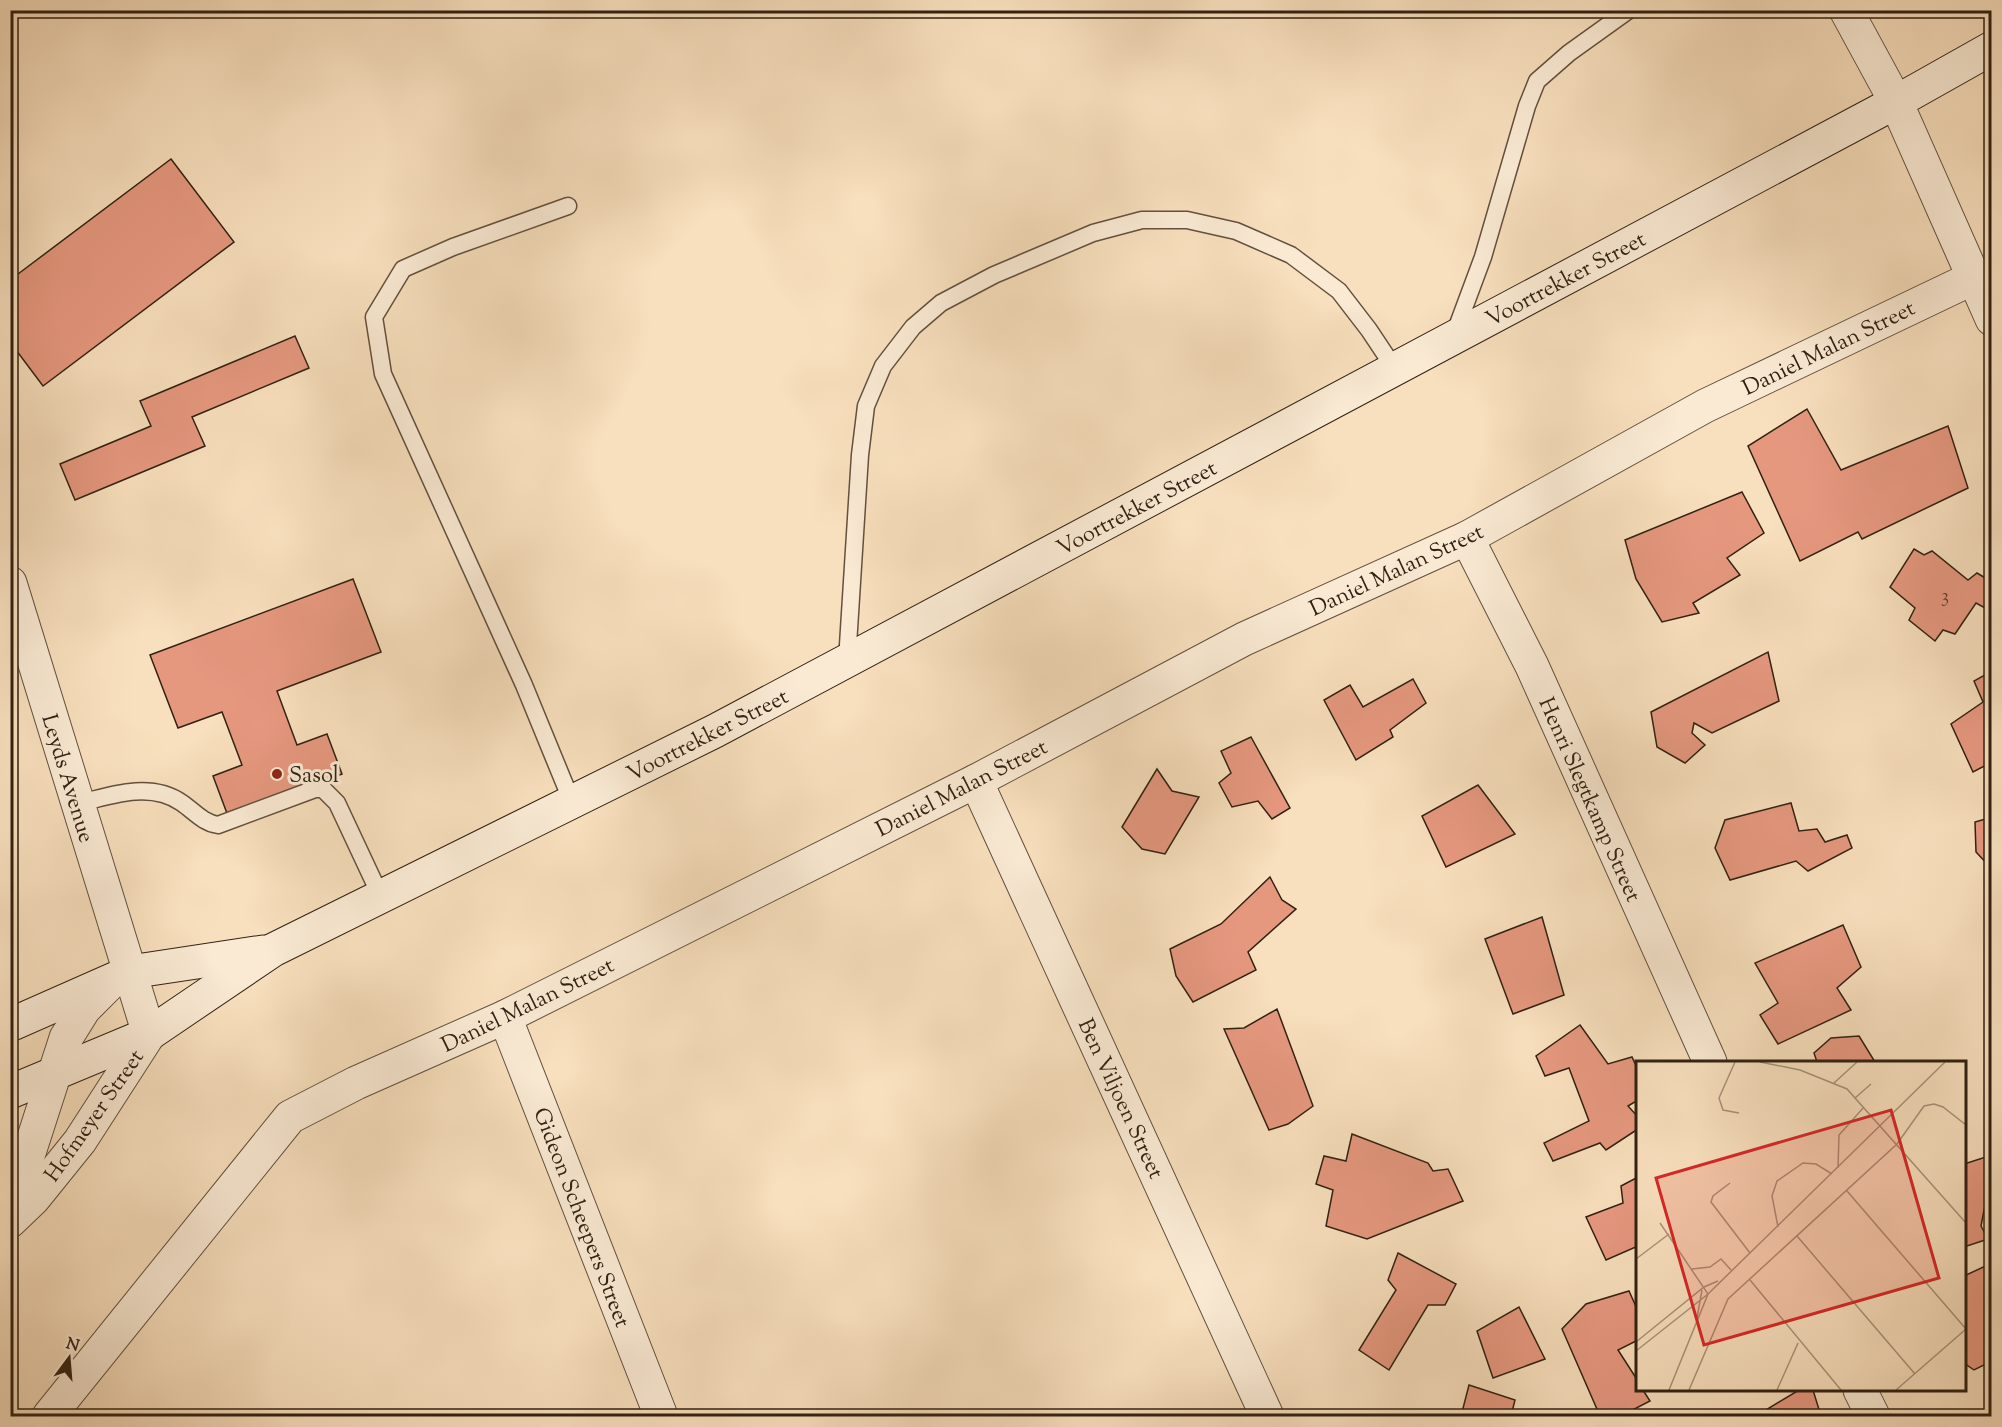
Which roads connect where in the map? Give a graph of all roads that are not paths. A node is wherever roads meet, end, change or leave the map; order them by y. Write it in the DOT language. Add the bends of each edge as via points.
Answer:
graph roads {
  1 [pos="1629,10"];
  2 [pos="1846,10"];
  3 [pos="1992,48"];
  4 [pos="1896,102"];
  5 [pos="568,206"];
  6 [pos="1982,271"];
  7 [pos="1992,319"];
  8 [pos="1453,338"];
  9 [pos="1395,369"];
  10 [pos="1467,538"];
  11 [pos="10,583"];
  12 [pos="847,661"];
  13 [pos="976,781"];
  14 [pos="572,802"];
  15 [pos="77,804"];
  16 [pos="381,897"];
  17 [pos="273,950"];
  18 [pos="120,977"];
  19 [pos="505,1017"];
  20 [pos="10,1025"];
  21 [pos="149,1034"];
  22 [pos="1710,1061"];
  23 [pos="54,1073"];
  24 [pos="10,1092"];
  25 [pos="10,1191"];
  26 [pos="10,1221"];
  27 [pos="1861,1391"];
  28 [pos="49,1416"];
  29 [pos="662,1416"];
  30 [pos="1267,1416"];
  31 [pos="1873,1416"];
  1 -- 8 [label="lane" via="1537,81 1483,257"];
  2 -- 4 [label="street"];
  3 -- 4 [label="street, Voortrekker Street"];
  4 -- 6 [label="street"];
  4 -- 8 [label="street, Voortrekker Street"];
  5 -- 14 [label="lane" via="403,269 374,317 383,374 524,685"];
  6 -- 7 [label="street"];
  6 -- 10 [label="street, Daniel Malan Street" via="1705,406"];
  8 -- 9 [label="street, Voortrekker Street"];
  9 -- 12 [label="street, Voortrekker Street"];
  9 -- 12 [label="lane" via="1339,291 1291,255 1236,231 1187,220 1142,220 1093,233 994,275 941,303 913,327 883,366 866,406"];
  10 -- 13 [label="street, Daniel Malan Street" via="1244,639"];
  10 -- 22 [label="street, Henri Slegtkamp Street" via="1532,666"];
  11 -- 15 [label="street, Leyds Avenue"];
  12 -- 14 [label="street, Voortrekker Street"];
  13 -- 19 [label="street, Daniel Malan Street"];
  13 -- 30 [label="street, Ben Viljoen Street"];
  14 -- 16 [label="street, Voortrekker Street"];
  15 -- 16 [label="lane" via="117,794 160,793 181,802 207,823 218,825 323,789 337,803"];
  15 -- 18 [label="street, Leyds Avenue"];
  16 -- 17 [label="street, Voortrekker Street"];
  17 -- 18 [label="street, Voortrekker Street"];
  17 -- 21 [label="street, Voortrekker Street"];
  18 -- 20 [label="street, Voortrekker Street"];
  18 -- 21 [label="street, Leyds Avenue"];
  18 -- 23 [label="street" via="84,1009 66,1038"];
  19 -- 28 [label="street, Daniel Malan Street" via="290,1117"];
  19 -- 29 [label="street, Gideon Scheepers Street"];
  21 -- 23 [label="street, Voortrekker Street"];
  21 -- 26 [label="street, Hofmeyer Street" via="80,1141"];
  23 -- 24 [label="street, Voortrekker Street"];
  23 -- 25 [label="street" via="26,1162"];
  27 -- 31 [label="street"];
}
